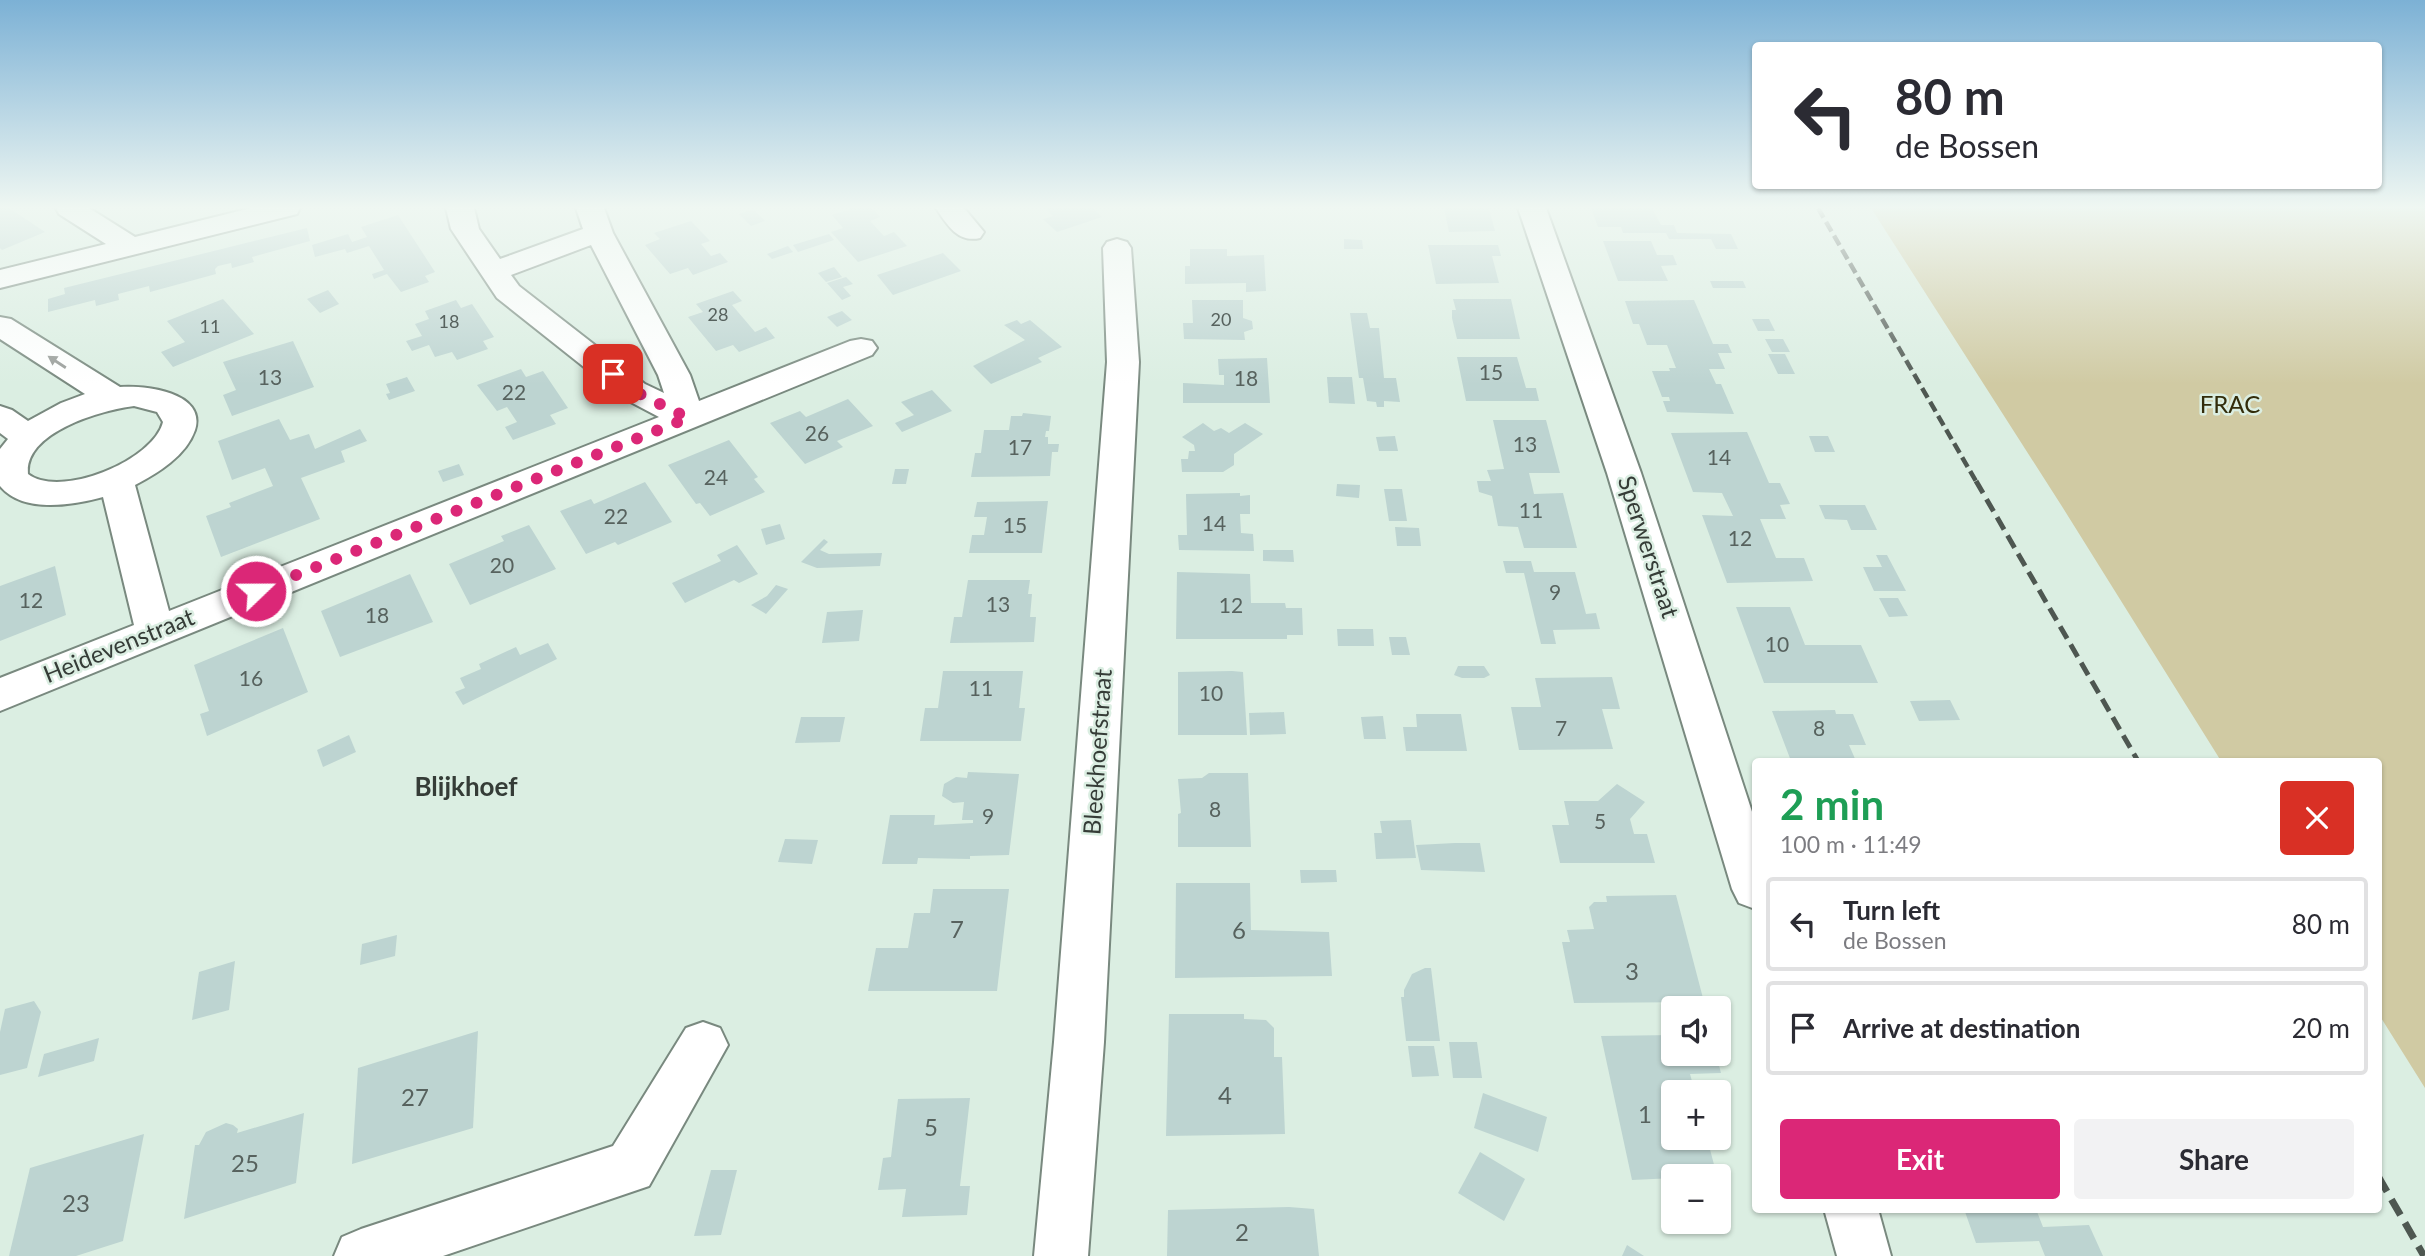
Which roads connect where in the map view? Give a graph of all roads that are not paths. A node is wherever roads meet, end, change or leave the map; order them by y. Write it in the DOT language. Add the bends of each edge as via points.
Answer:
graph roads {
  1 [pos="48,267"];
  2 [pos="489,267"];
  3 [pos="503,267"];
  4 [pos="618,267"];
  5 [pos="1118,267"];
  6 [pos="1553,267"];
  7 [pos="492,272"];
  8 [pos="0,279"];
  9 [pos="0,326"];
  10 [pos="861,348"];
  11 [pos="114,398"];
  12 [pos="0,417"];
  13 [pos="688,418"];
  14 [pos="27,437"];
  15 [pos="116,480"];
  16 [pos="155,632"];
  17 [pos="0,695"];
  18 [pos="1752,879"];
  19 [pos="702,1045"];
  20 [pos="1852,1213"];
  21 [pos="361,1256"];
  22 [pos="1061,1256"];
  23 [pos="1864,1256"];
  1 -- 8 [label="street"];
  2 -- 7 [label="street"];
  3 -- 7 [label="street"];
  4 -- 13 [label="street" via="674,375"];
  5 -- 22 [label="street, Bleekhoefstraat" via="1123,362"];
  6 -- 18 [label="street, Sperwerstraat" via="1625,473"];
  7 -- 13 [label="street" via="508,292 634,391"];
  11 -- 9 [label="street, one-way"];
  10 -- 13 [label="street, Heidevenstraat"];
  11 -- 14 [label="street" via="52,420"];
  11 -- 15 [label="street" via="159,399 176,408 180,418 179,429 159,454"];
  12 -- 14 [label="street"];
  13 -- 16 [label="street, Heidevenstraat"];
  14 -- 15 [label="street" via="10,464 11,475 32,491 51,493"];
  15 -- 16 [label="street"];
  16 -- 17 [label="street, Heidevenstraat"];
  19 -- 21 [label="street" via="630,1167"];
  20 -- 23 [label="street"];
}
